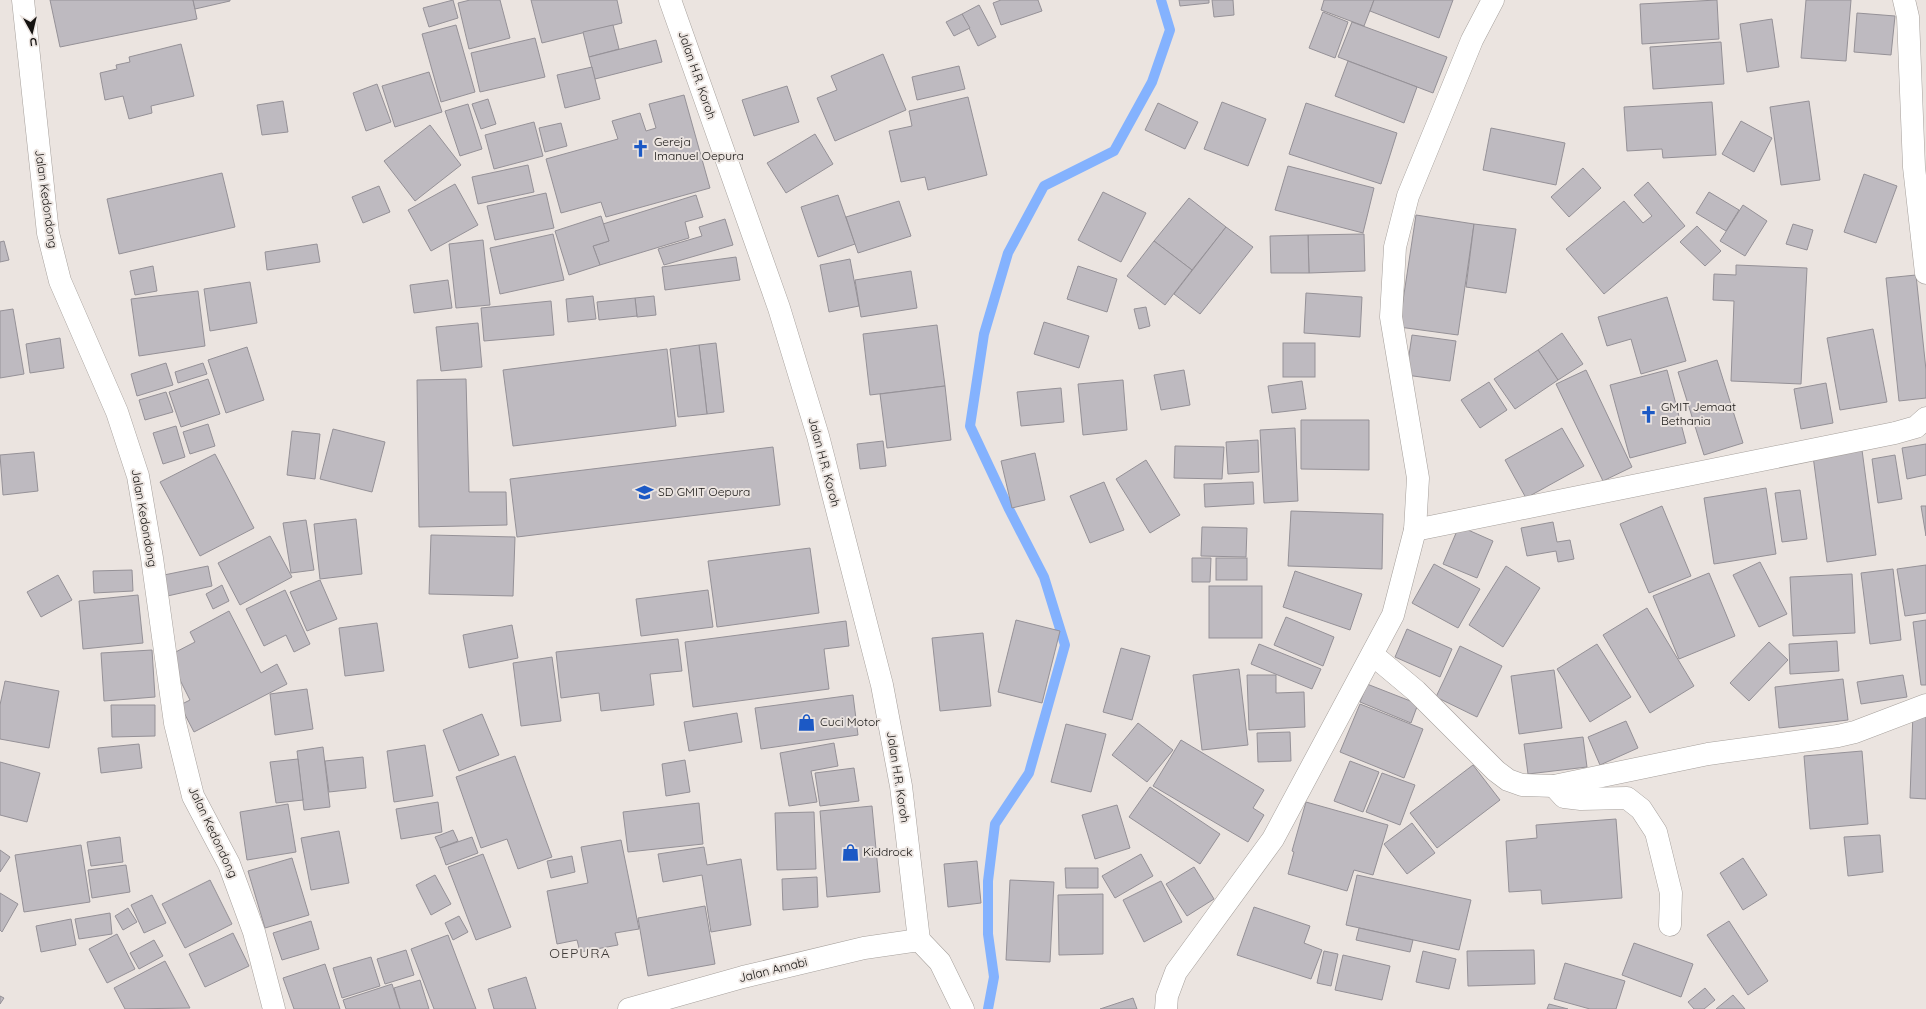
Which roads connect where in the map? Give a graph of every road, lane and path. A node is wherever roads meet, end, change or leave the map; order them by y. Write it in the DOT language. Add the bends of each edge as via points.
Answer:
graph roads {
  1 [pos="23,0"];
  2 [pos="670,0"];
  3 [pos="1493,0"];
  4 [pos="1904,0"];
  5 [pos="1926,274"];
  6 [pos="1926,418"];
  7 [pos="1416,530"];
  8 [pos="1372,655"];
  9 [pos="1926,705"];
  10 [pos="1554,786"];
  11 [pos="1670,925"];
  12 [pos="919,940"];
  13 [pos="962,1006"];
  14 [pos="274,1009"];
  15 [pos="629,1009"];
  16 [pos="1166,1009"];
  1 -- 14 [label="street, Jalan Kedondong" via="48,233 60,281 117,412 138,476 175,723 193,796 229,864 252,925"];
  2 -- 12 [label="street, Jalan H.R. Koroh" via="779,308 820,443 882,685 901,786"];
  3 -- 7 [label="street" via="1472,40 1424,155 1408,196 1395,247 1392,317 1418,478"];
  4 -- 5 [label="street" via="1908,17 1914,167"];
  6 -- 7 [label="street" via="1916,427 1894,433"];
  7 -- 8 [label="street" via="1393,615"];
  8 -- 10 [label="street" via="1416,691 1508,780 1522,785"];
  8 -- 16 [label="street" via="1273,839 1176,972 1166,996"];
  9 -- 10 [label="street" via="1838,736 1708,754"];
  10 -- 11 [label="street" via="1564,797 1627,798 1640,809 1656,832 1671,893"];
  12 -- 13 [label="street" via="940,962"];
  12 -- 15 [label="street, Jalan Amabi" via="864,948"];
}
